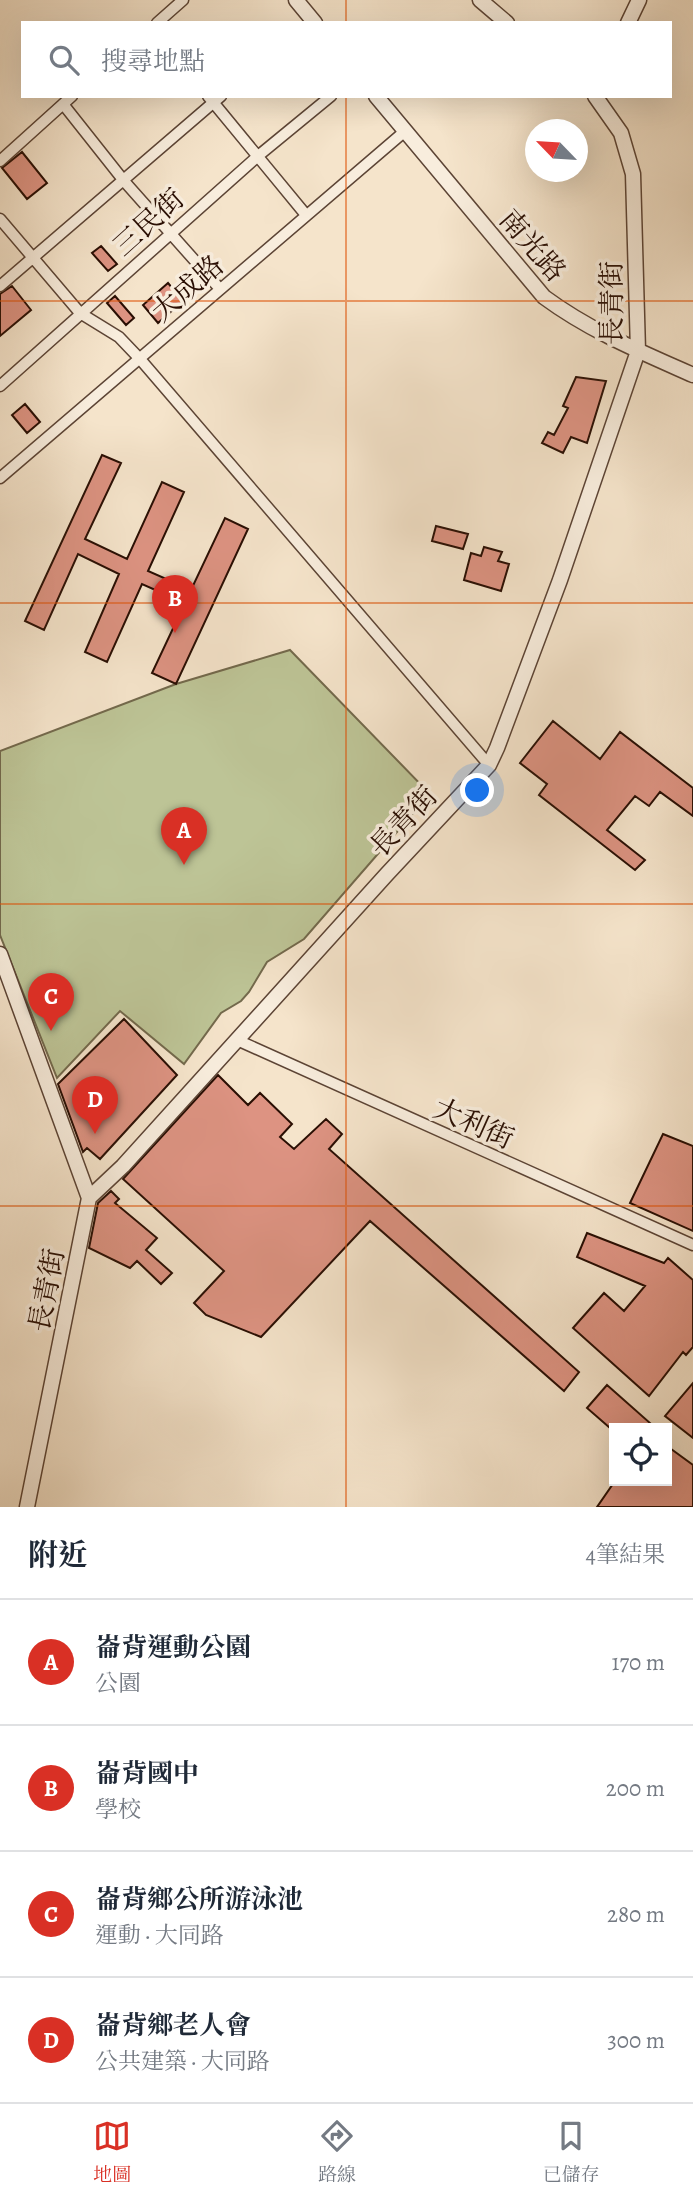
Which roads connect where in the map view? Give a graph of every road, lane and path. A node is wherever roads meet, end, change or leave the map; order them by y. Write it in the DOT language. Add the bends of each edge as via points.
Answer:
graph roads {
  1 [pos="183,0"];
  2 [pos="296,0"];
  3 [pos="480,0"];
  4 [pos="639,0"];
  5 [pos="159,21"];
  6 [pos="313,21"];
  7 [pos="505,21"];
  8 [pos="629,21"];
  9 [pos="329,98"];
  10 [pos="378,98"];
  11 [pos="596,98"];
  12 [pos="214,99"];
  13 [pos="68,100"];
  14 [pos="404,132"];
  15 [pos="258,156"];
  16 [pos="0,161"];
  17 [pos="124,181"];
  18 [pos="306,215"];
  19 [pos="0,219"];
  20 [pos="170,233"];
  21 [pos="33,258"];
  22 [pos="0,286"];
  23 [pos="220,289"];
  24 [pos="80,313"];
  25 [pos="638,351"];
  26 [pos="140,359"];
  27 [pos="693,376"];
  28 [pos="0,386"];
  29 [pos="0,478"];
  30 [pos="489,765"];
  31 [pos="0,954"];
  32 [pos="237,1040"];
  33 [pos="89,1198"];
  34 [pos="693,1245"];
  35 [pos="27,1507"];
  1 -- 5 [label="street"];
  2 -- 6 [label="street"];
  3 -- 7 [label="street"];
  4 -- 8 [label="street"];
  9 -- 15 [label="street, 三民街"];
  10 -- 14 [label="street, 南光路"];
  11 -- 25 [label="street, 長青街" via="621,133 633,174"];
  12 -- 15 [label="street"];
  12 -- 17 [label="street, 三民街"];
  13 -- 16 [label="street"];
  13 -- 17 [label="street"];
  14 -- 18 [label="street, 大成路"];
  14 -- 25 [label="street, 南光路" via="544,297 581,324"];
  15 -- 18 [label="street"];
  15 -- 20 [label="street, 三民街"];
  17 -- 20 [label="street"];
  17 -- 21 [label="street, 三民街"];
  18 -- 23 [label="street, 大成路"];
  19 -- 21 [label="street"];
  20 -- 23 [label="street"];
  20 -- 24 [label="street, 三民街"];
  21 -- 22 [label="street, 三民街"];
  21 -- 24 [label="street"];
  23 -- 26 [label="street, 大成路"];
  24 -- 26 [label="street" via="119,337"];
  24 -- 28 [label="street, 三民街"];
  25 -- 27 [label="street, 南光路"];
  25 -- 30 [label="street, 長青街" via="560,580"];
  26 -- 29 [label="street, 大成路"];
  26 -- 30 [label="street"];
  30 -- 32 [label="street, 長青街"];
  31 -- 33 [label="street"];
  32 -- 33 [label="street, 長青街"];
  32 -- 34 [label="street, 大利街"];
  33 -- 35 [label="street, 長青街"];
}
